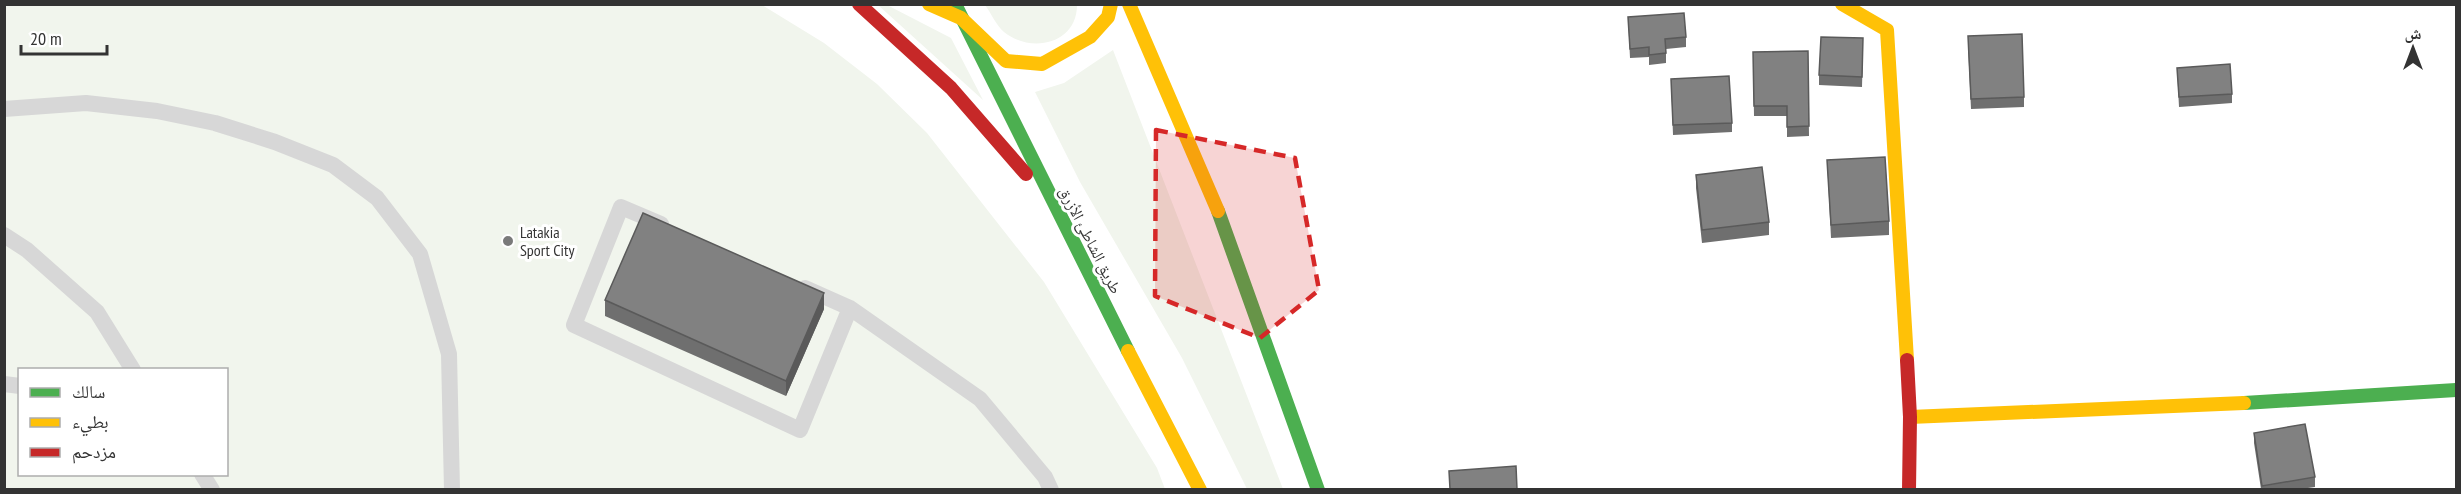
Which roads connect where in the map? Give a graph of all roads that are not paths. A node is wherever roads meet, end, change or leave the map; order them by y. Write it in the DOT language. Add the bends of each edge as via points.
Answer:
graph roads {
  1 [pos="859,4"];
  2 [pos="929,4"];
  3 [pos="955,4"];
  4 [pos="1111,4"];
  5 [pos="1129,4"];
  6 [pos="1842,4"];
  7 [pos="961,18"];
  8 [pos="4,109"];
  9 [pos="1057,210"];
  10 [pos="675,231"];
  11 [pos="4,235"];
  12 [pos="785,279"];
  13 [pos="850,308"];
  14 [pos="132,368"];
  15 [pos="2457,390"];
  16 [pos="1910,417"];
  17 [pos="203,476"];
  18 [pos="212,489"];
  19 [pos="452,489"];
  20 [pos="1051,489"];
  21 [pos="1200,489"];
  22 [pos="1318,489"];
  23 [pos="1909,489"];
  1 -- 9 [label="main road" via="951,88"];
  2 -- 7 [label="main road"];
  3 -- 7 [label="main road, طريق الشاطئ الأزرق"];
  4 -- 7 [label="main road" via="1108,17 1090,37 1042,64 1006,61"];
  5 -- 22 [label="main road" via="1218,211"];
  6 -- 16 [label="main road" via="1887,30"];
  7 -- 9 [label="main road, طريق الشاطئ الأزرق"];
  8 -- 19 [label="lane" via="86,104 157,111 215,123 333,165 377,198 420,254 449,354"];
  9 -- 21 [label="main road, طريق الشاطئ الأزرق"];
  10 -- 13 [label="lane" via="621,207 574,325 800,430"];
  11 -- 14 [label="lane" via="27,250 96,312"];
  12 -- 13 [label="lane"];
  13 -- 20 [label="lane" via="980,399"];
  15 -- 16 [label="main road"];
  16 -- 23 [label="main road"];
  17 -- 18 [label="lane"];
}
